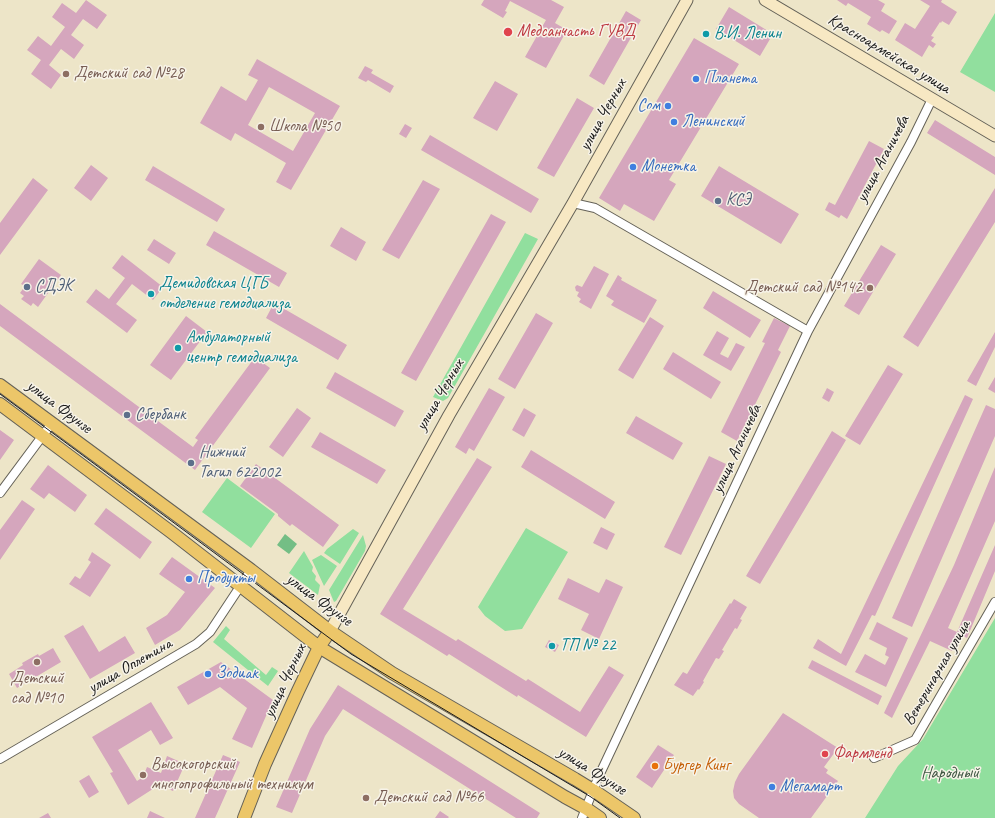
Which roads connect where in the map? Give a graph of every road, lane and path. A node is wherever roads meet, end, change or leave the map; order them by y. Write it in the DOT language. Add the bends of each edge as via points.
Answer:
graph roads {
  1 [pos="687,0"];
  2 [pos="765,0"];
  3 [pos="932,99"];
  4 [pos="995,136"];
  5 [pos="574,203"];
  6 [pos="808,331"];
  7 [pos="0,385"];
  8 [pos="0,404"];
  9 [pos="52,424"];
  10 [pos="43,436"];
  11 [pos="0,493"];
  12 [pos="251,570"];
  13 [pos="241,586"];
  14 [pos="995,602"];
  15 [pos="330,631"];
  16 [pos="319,647"];
  17 [pos="874,758"];
  18 [pos="0,759"];
  19 [pos="593,790"];
  20 [pos="585,813"];
  21 [pos="244,818"];
  22 [pos="600,818"];
  23 [pos="634,818"];
  1 -- 5 [label="street, улица Черных"];
  2 -- 3 [label="street, Красноармейская улица"];
  3 -- 4 [label="street, Красноармейская улица"];
  3 -- 6 [label="street, улица Аганичева"];
  5 -- 6 [label="street" via="596,208"];
  5 -- 15 [label="street, улица Черных" via="470,376"];
  6 -- 19 [label="street, улица Аганичева"];
  7 -- 9 [label="main road, улица Фрунзе"];
  8 -- 10 [label="main road, улица Фрунзе"];
  9 -- 10 [label="street"];
  9 -- 12 [label="main road, улица Фрунзе"];
  10 -- 11 [label="street"];
  10 -- 13 [label="main road, улица Фрунзе"];
  12 -- 13 [label="street, улица Оплетина"];
  12 -- 15 [label="main road, улица Фрунзе"];
  13 -- 16 [label="main road, улица Фрунзе"];
  13 -- 18 [label="street, улица Оплетина" via="210,632 196,644"];
  14 -- 17 [label="street, Ветеринарная улица" via="915,740"];
  15 -- 16 [label="main road, улица Черных"];
  15 -- 19 [label="main road, улица Фрунзе" via="392,673"];
  16 -- 20 [label="main road, улица Фрунзе" via="558,793"];
  16 -- 21 [label="main road, улица Черных" via="265,764"];
  19 -- 20 [label="street, улица Аганичева"];
  19 -- 23 [label="main road, улица Фрунзе"];
  20 -- 22 [label="main road, улица Фрунзе"];
}
